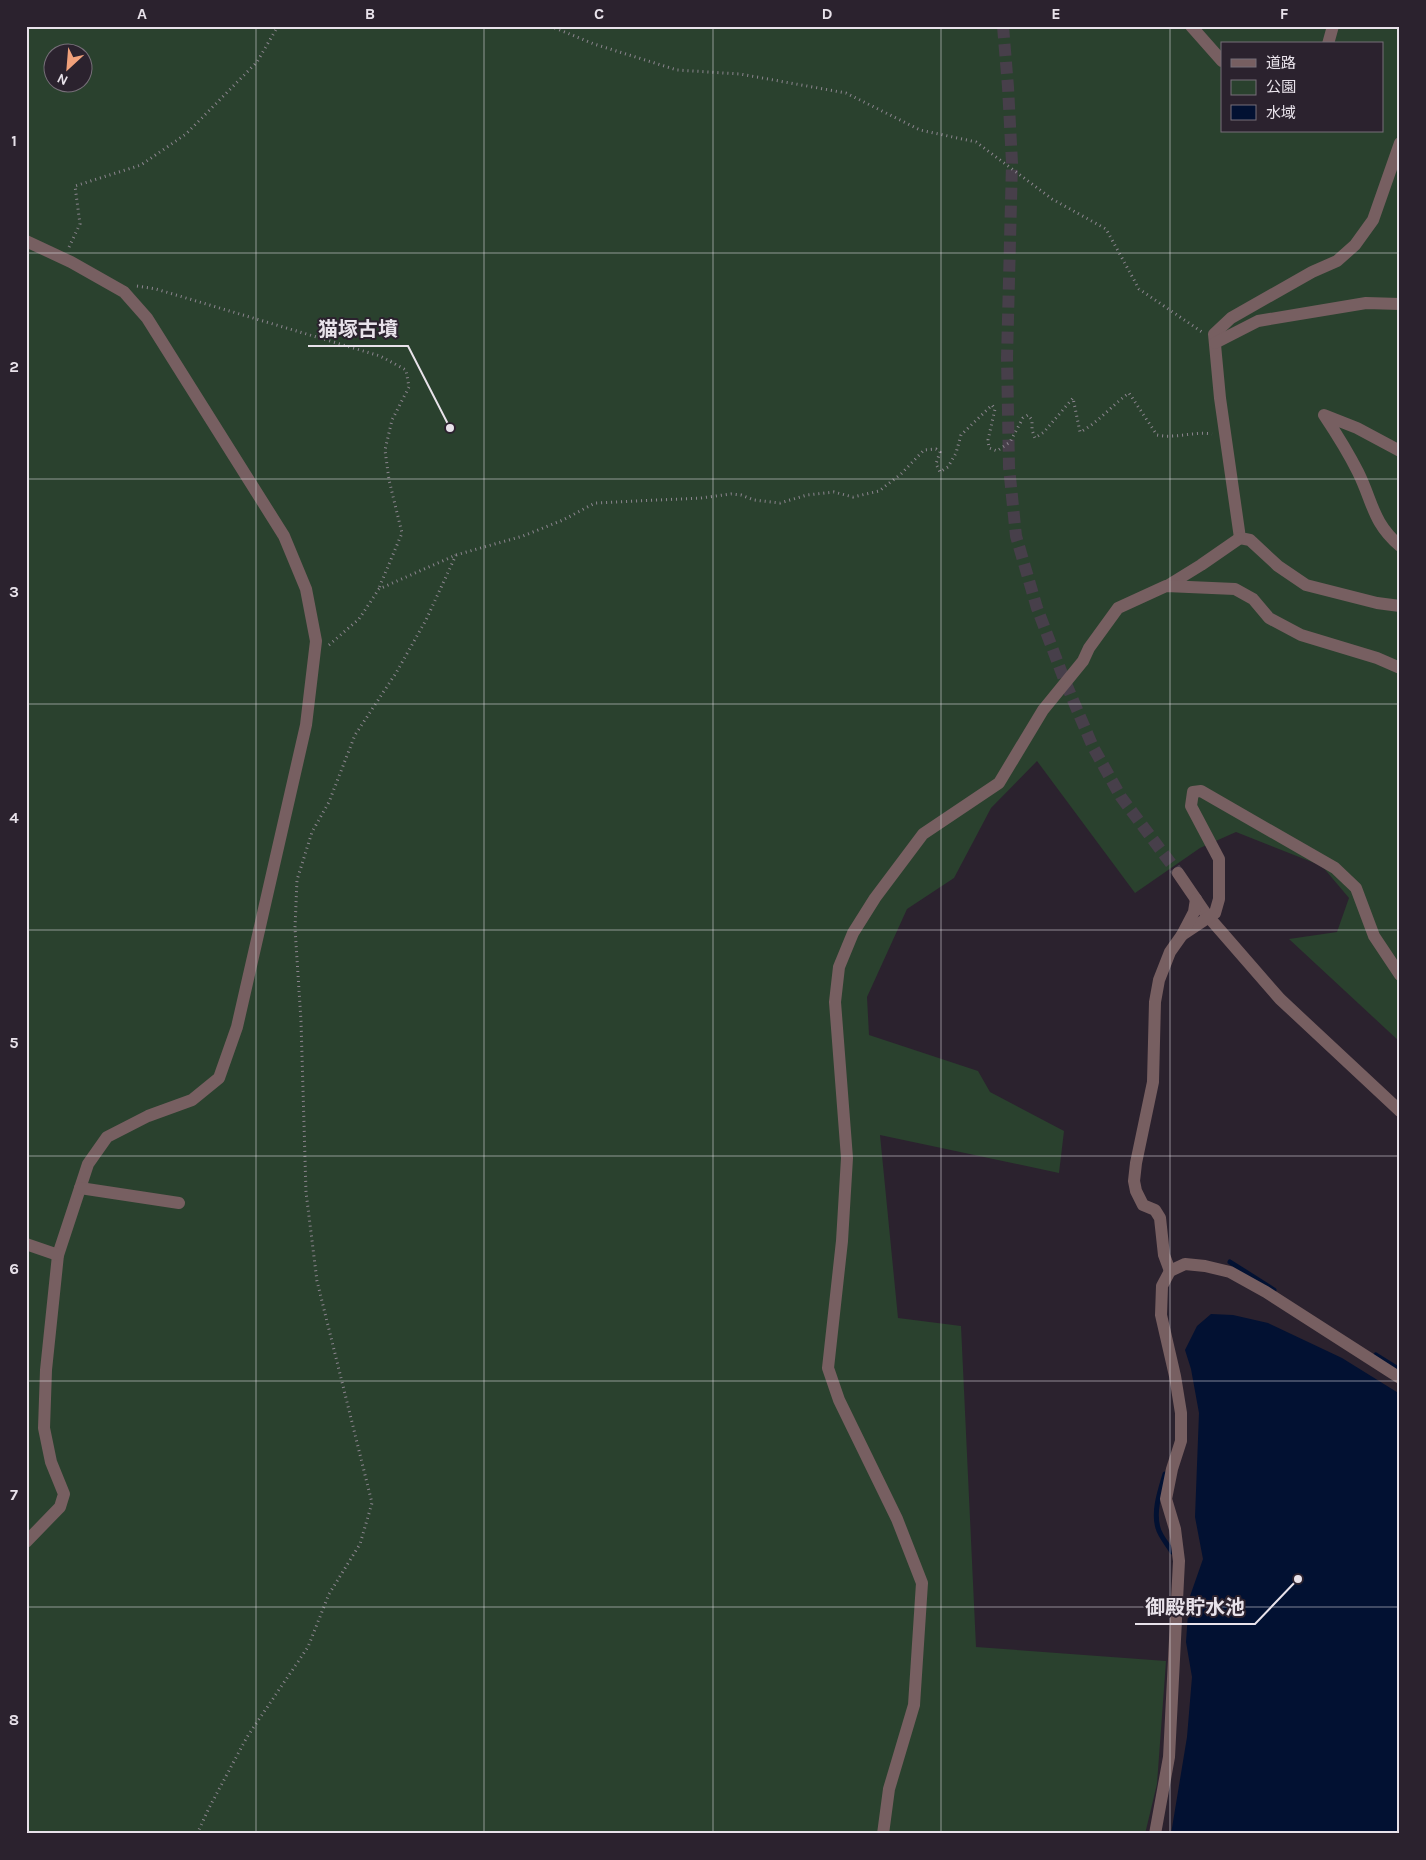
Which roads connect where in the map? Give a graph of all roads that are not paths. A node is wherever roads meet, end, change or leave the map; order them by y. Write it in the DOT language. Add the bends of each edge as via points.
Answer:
graph roads {
  1 [pos="1191,26"];
  2 [pos="1333,26"];
  3 [pos="1329,42"];
  4 [pos="1221,60"];
  5 [pos="1400,143"];
  6 [pos="26,241"];
  7 [pos="1400,304"];
  8 [pos="1215,343"];
  9 [pos="1400,451"];
  10 [pos="1240,538"];
  11 [pos="1400,546"];
  12 [pos="1166,586"];
  13 [pos="1400,606"];
  14 [pos="1400,668"];
  15 [pos="1178,873"];
  16 [pos="1196,899"];
  17 [pos="1182,935"];
  18 [pos="1400,975"];
  19 [pos="1400,1111"];
  20 [pos="80,1188"];
  21 [pos="179,1203"];
  22 [pos="26,1244"];
  23 [pos="58,1255"];
  24 [pos="1170,1271"];
  25 [pos="1400,1378"];
  26 [pos="26,1542"];
  27 [pos="882,1834"];
  28 [pos="1155,1834"];
  1 -- 4 [label="street"];
  2 -- 3 [label="street"];
  5 -- 8 [label="street" via="1373,220 1355,245 1337,261 1231,318 1214,334"];
  6 -- 20 [label="street" via="124,292 147,318 284,536 306,589 316,641 306,725 237,1027 219,1078 192,1100 148,1116 107,1137 88,1164"];
  7 -- 8 [label="street" via="1366,303 1258,321"];
  8 -- 10 [label="street"];
  9 -- 11 [label="street" via="1324,415 1359,474 1374,514 1386,534"];
  10 -- 12 [label="street"];
  10 -- 13 [label="street" via="1250,540 1278,566 1306,585"];
  12 -- 14 [label="street" via="1235,589 1253,600 1269,618 1300,635"];
  12 -- 27 [label="street" via="1118,608 1083,661 1043,710 999,783 923,834 853,933 839,968 835,1002 846,1158 842,1241 828,1368 839,1400 897,1519 922,1583 914,1705 889,1789"];
  15 -- 16 [label="street"];
  16 -- 17 [label="street" via="1194,912"];
  16 -- 19 [label="street" via="1280,999"];
  17 -- 18 [label="street" via="1214,913 1219,899 1219,858 1191,806 1193,792 1202,791 1335,868 1356,888 1374,936"];
  17 -- 24 [label="street" via="1170,952 1159,980 1155,1002 1153,1082 1134,1181 1143,1205 1154,1210 1160,1218 1164,1256"];
  20 -- 21 [label="street"];
  20 -- 23 [label="street"];
  22 -- 23 [label="street"];
  23 -- 26 [label="street" via="46,1370 44,1428 51,1462 64,1494 60,1507"];
  24 -- 25 [label="street" via="1185,1264 1230,1272"];
  24 -- 28 [label="street" via="1162,1286 1161,1315 1181,1413 1181,1441 1166,1500 1179,1561 1169,1757"];
}
